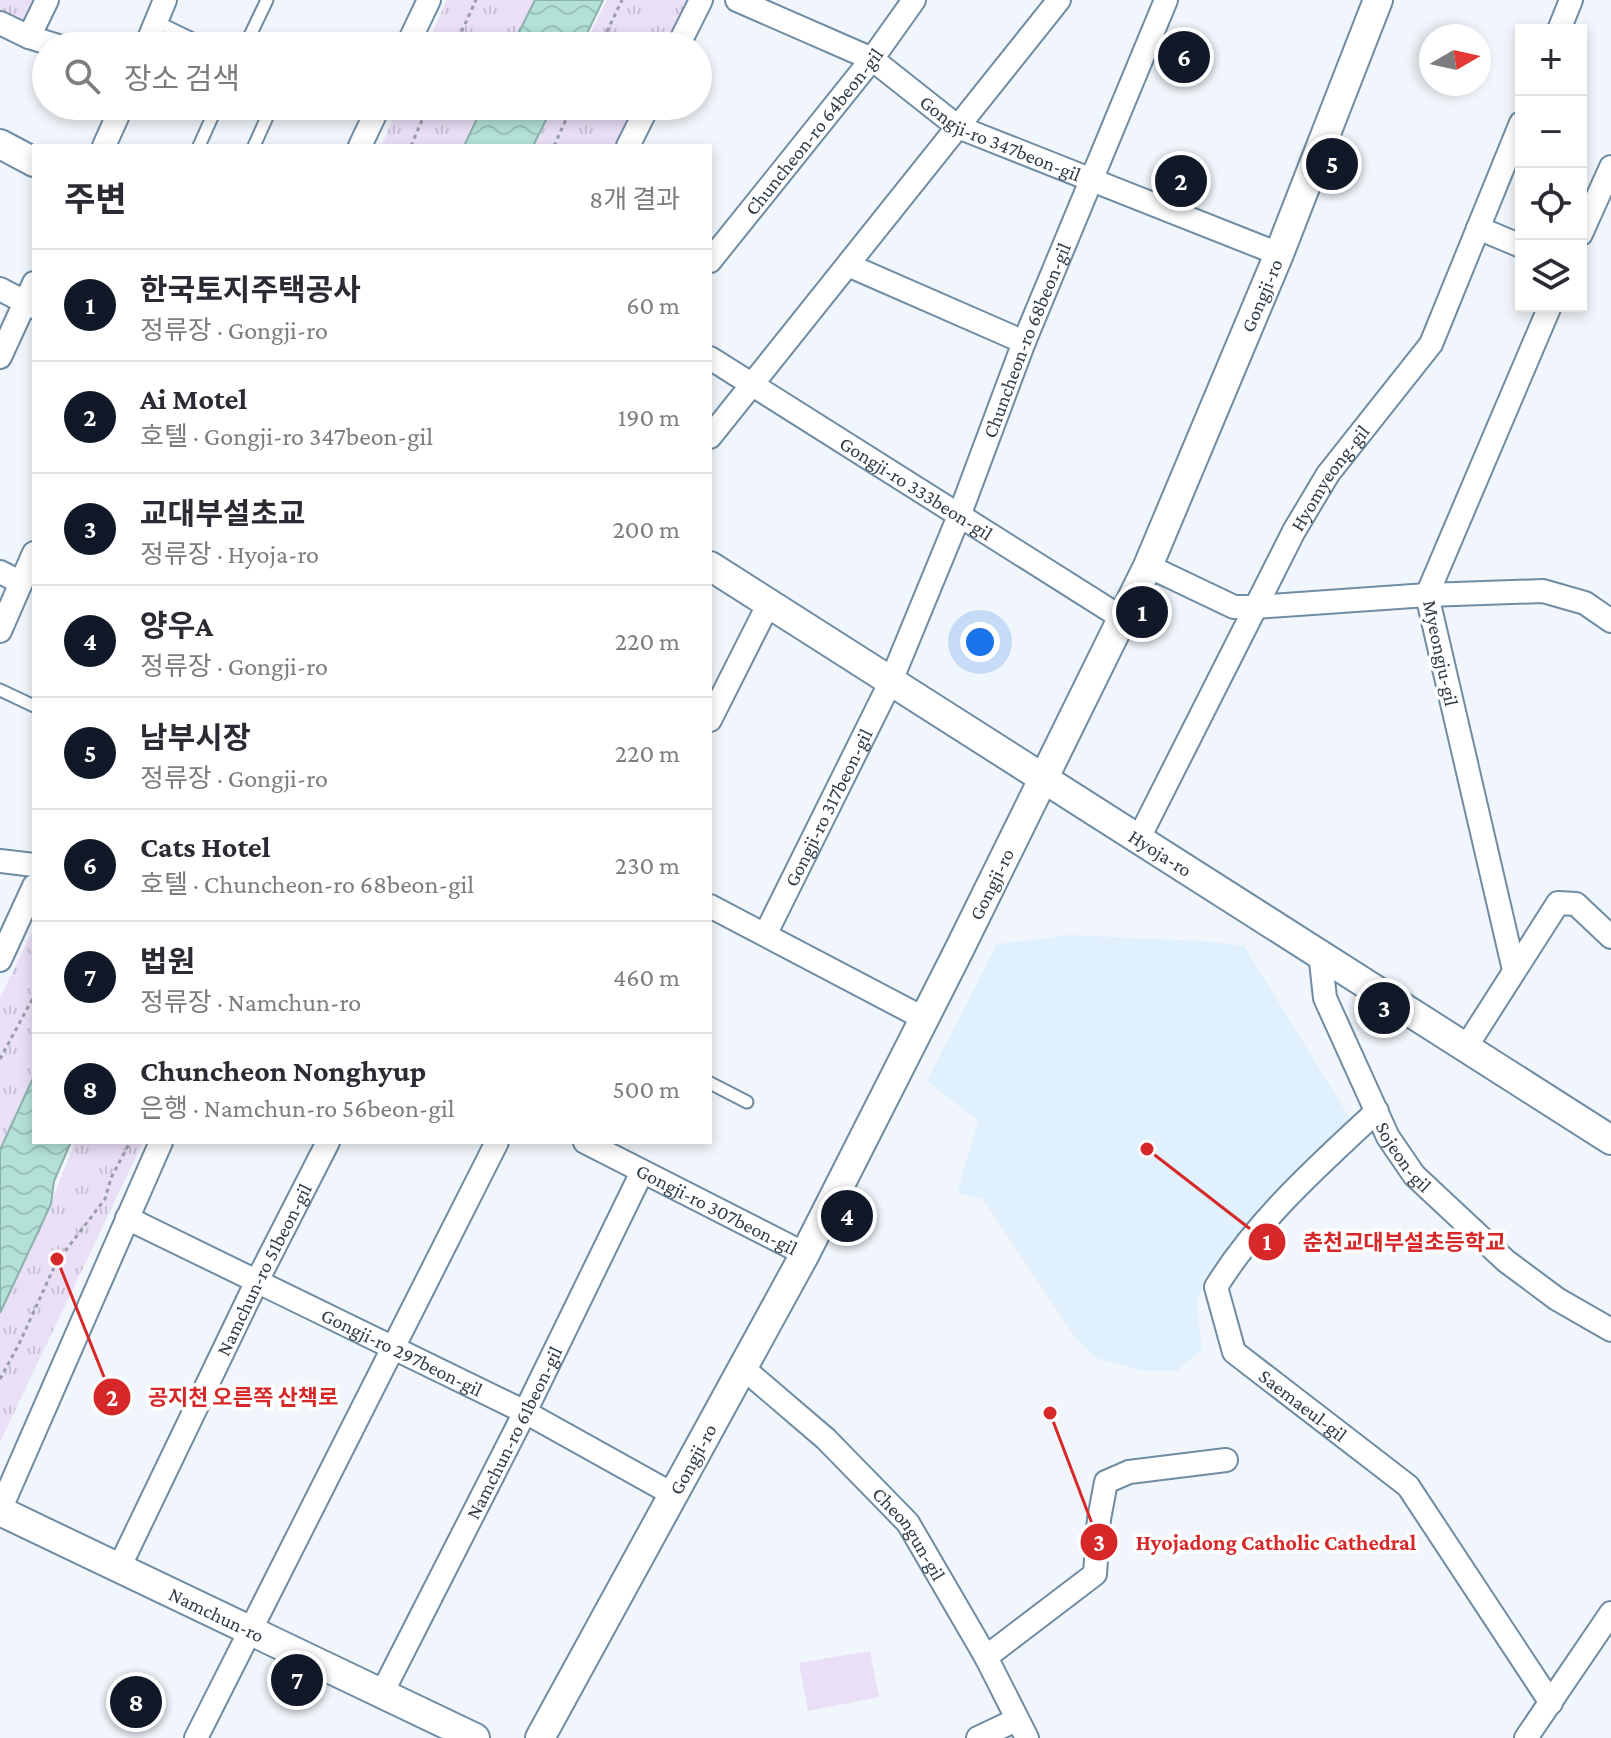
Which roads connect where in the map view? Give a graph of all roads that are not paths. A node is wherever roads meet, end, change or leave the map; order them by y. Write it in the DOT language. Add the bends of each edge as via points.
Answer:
graph roads {
  1 [pos="47,0"];
  2 [pos="165,0"];
  3 [pos="267,0"];
  4 [pos="429,0"];
  5 [pos="701,0"];
  6 [pos="737,0"];
  7 [pos="914,0"];
  8 [pos="1059,0"];
  9 [pos="1166,0"];
  10 [pos="1378,0"];
  11 [pos="1571,0"];
  12 [pos="155,20"];
  13 [pos="0,23"];
  14 [pos="1561,24"];
  15 [pos="151,32"];
  16 [pos="179,32"];
  17 [pos="252,32"];
  18 [pos="414,32"];
  19 [pos="685,32"];
  20 [pos="29,37"];
  21 [pos="32,38"];
  22 [pos="872,59"];
  23 [pos="116,120"];
  24 [pos="211,120"];
  25 [pos="266,120"];
  26 [pos="372,120"];
  27 [pos="641,120"];
  28 [pos="958,127"];
  29 [pos="1515,138"];
  30 [pos="0,144"];
  31 [pos="105,144"];
  32 [pos="200,144"];
  33 [pos="255,144"];
  34 [pos="361,144"];
  35 [pos="629,144"];
  36 [pos="32,161"];
  37 [pos="1611,167"];
  38 [pos="1091,179"];
  39 [pos="1587,221"];
  40 [pos="1478,228"];
  41 [pos="1515,243"];
  42 [pos="1279,254"];
  43 [pos="712,259"];
  44 [pos="848,265"];
  45 [pos="0,289"];
  46 [pos="31,297"];
  47 [pos="1547,312"];
  48 [pos="1024,342"];
  49 [pos="0,357"];
  50 [pos="712,359"];
  51 [pos="750,385"];
  52 [pos="712,434"];
  53 [pos="959,516"];
  54 [pos="32,555"];
  55 [pos="1148,566"];
  56 [pos="712,567"];
  57 [pos="10,577"];
  58 [pos="1427,595"];
  59 [pos="769,603"];
  60 [pos="1255,607"];
  61 [pos="1122,618"];
  62 [pos="1611,621"];
  63 [pos="0,631"];
  64 [pos="891,681"];
  65 [pos="0,690"];
  66 [pos="32,705"];
  67 [pos="712,716"];
  68 [pos="1042,779"];
  69 [pos="1139,838"];
  70 [pos="0,861"];
  71 [pos="32,865"];
  72 [pos="32,890"];
  73 [pos="712,907"];
  74 [pos="766,933"];
  75 [pos="1611,937"];
  76 [pos="1320,952"];
  77 [pos="0,960"];
  78 [pos="1514,970"];
  79 [pos="925,1019"];
  80 [pos="1466,1047"];
  81 [pos="712,1084"];
  82 [pos="747,1102"];
  83 [pos="1377,1111"];
  84 [pos="1611,1140"];
  85 [pos="160,1144"];
  86 [pos="327,1144"];
  87 [pos="496,1144"];
  88 [pos="589,1144"];
  89 [pos="642,1172"];
  90 [pos="127,1218"];
  91 [pos="805,1254"];
  92 [pos="257,1281"];
  93 [pos="1611,1330"];
  94 [pos="393,1349"];
  95 [pos="743,1368"];
  96 [pos="525,1412"];
  97 [pos="1226,1460"];
  98 [pos="674,1495"];
  99 [pos="0,1511"];
  100 [pos="118,1570"];
  101 [pos="1611,1613"];
  102 [pos="251,1631"];
  103 [pos="986,1657"];
  104 [pos="382,1693"];
  105 [pos="1551,1703"];
  106 [pos="1022,1729"];
  107 [pos="196,1738"];
  108 [pos="475,1738"];
  109 [pos="540,1738"];
  110 [pos="978,1738"];
  111 [pos="1526,1738"];
  1 -- 20 [label="street"];
  2 -- 12 [label="street"];
  3 -- 17 [label="lane"];
  4 -- 18 [label="street"];
  5 -- 19 [label="street"];
  6 -- 22 [label="street, Gongji-ro 347beon-gil"];
  7 -- 22 [label="street, Chuncheon-ro 64beon-gil"];
  8 -- 28 [label="street"];
  9 -- 38 [label="street, Chuncheon-ro 68beon-gil"];
  10 -- 42 [label="street, Gongji-ro"];
  11 -- 14 [label="street"];
  12 -- 15 [label="street"];
  12 -- 16 [label="lane"];
  13 -- 20 [label="street"];
  20 -- 21 [label="street"];
  22 -- 28 [label="street, Gongji-ro 347beon-gil"];
  22 -- 43 [label="street, Chuncheon-ro 64beon-gil"];
  23 -- 31 [label="street"];
  24 -- 32 [label="lane"];
  25 -- 33 [label="lane"];
  26 -- 34 [label="street"];
  27 -- 35 [label="street"];
  28 -- 38 [label="street, Gongji-ro 347beon-gil"];
  28 -- 44 [label="street"];
  29 -- 40 [label="street, Hyomyeong-gil"];
  30 -- 36 [label="street"];
  37 -- 39 [label="street"];
  38 -- 42 [label="street, Gongji-ro 347beon-gil"];
  38 -- 48 [label="street, Chuncheon-ro 68beon-gil"];
  40 -- 41 [label="street"];
  40 -- 60 [label="street, Hyomyeong-gil" via="1431,344 1328,474"];
  42 -- 55 [label="street, Gongji-ro"];
  44 -- 48 [label="street"];
  44 -- 51 [label="street"];
  45 -- 46 [label="street"];
  46 -- 49 [label="street"];
  47 -- 58 [label="street, Myeongju-gil"];
  48 -- 53 [label="street, Chuncheon-ro 68beon-gil"];
  50 -- 51 [label="street, Gongji-ro 333beon-gil"];
  51 -- 52 [label="street"];
  51 -- 53 [label="street, Gongji-ro 333beon-gil"];
  53 -- 61 [label="street, Gongji-ro 333beon-gil"];
  53 -- 64 [label="street, Chuncheon-ro 68beon-gil"];
  54 -- 57 [label="street"];
  55 -- 60 [label="street" via="1234,607"];
  55 -- 61 [label="street, Gongji-ro"];
  56 -- 59 [label="street, Hyoja-ro"];
  57 -- 63 [label="street"];
  58 -- 60 [label="street"];
  58 -- 62 [label="street" via="1543,591 1585,603"];
  58 -- 78 [label="street, Myeongju-gil"];
  59 -- 64 [label="street, Hyoja-ro"];
  59 -- 67 [label="street"];
  60 -- 69 [label="street, Hyomyeong-gil"];
  61 -- 68 [label="street, Gongji-ro"];
  64 -- 68 [label="street, Hyoja-ro"];
  64 -- 74 [label="street, Gongji-ro 317beon-gil"];
  65 -- 66 [label="lane"];
  68 -- 69 [label="street, Hyoja-ro"];
  68 -- 79 [label="street, Gongji-ro"];
  69 -- 76 [label="street, Hyoja-ro"];
  70 -- 71 [label="street"];
  72 -- 77 [label="street"];
  73 -- 74 [label="street"];
  74 -- 79 [label="street"];
  75 -- 78 [label="street" via="1576,904 1558,903"];
  76 -- 80 [label="street, Hyoja-ro"];
  76 -- 83 [label="street, Sojeon-gil" via="1325,998"];
  78 -- 80 [label="street"];
  79 -- 91 [label="street, Gongji-ro"];
  80 -- 84 [label="street, Hyoja-ro"];
  81 -- 82 [label="lane"];
  83 -- 93 [label="street, Sojeon-gil" via="1414,1175 1494,1251 1557,1299"];
  83 -- 105 [label="street, Saemaeul-gil" via="1299,1184 1233,1260 1216,1287 1229,1339 1234,1352 1408,1486"];
  85 -- 90 [label="street"];
  86 -- 92 [label="street, Namchun-ro 51beon-gil"];
  87 -- 94 [label="street"];
  88 -- 89 [label="street, Gongji-ro 307beon-gil"];
  89 -- 91 [label="street, Gongji-ro 307beon-gil"];
  89 -- 96 [label="street, Namchun-ro 61beon-gil"];
  90 -- 92 [label="street, Gongji-ro 297beon-gil"];
  90 -- 99 [label="street"];
  91 -- 95 [label="street, Gongji-ro"];
  92 -- 94 [label="street, Gongji-ro 297beon-gil"];
  92 -- 100 [label="street, Namchun-ro 51beon-gil"];
  94 -- 96 [label="street, Gongji-ro 297beon-gil"];
  94 -- 102 [label="street"];
  95 -- 98 [label="street, Gongji-ro"];
  95 -- 103 [label="street, Cheongun-gil" via="826,1439 908,1523"];
  96 -- 98 [label="street, Gongji-ro 297beon-gil"];
  96 -- 104 [label="street, Namchun-ro 61beon-gil"];
  97 -- 103 [label="street" via="1129,1472 1106,1482 1095,1574"];
  98 -- 109 [label="street, Gongji-ro"];
  99 -- 100 [label="street, Namchun-ro"];
  100 -- 102 [label="street, Namchun-ro"];
  101 -- 105 [label="street"];
  102 -- 104 [label="street, Namchun-ro"];
  102 -- 107 [label="street"];
  103 -- 106 [label="street, Cheongun-gil"];
  104 -- 108 [label="street, Namchun-ro"];
  105 -- 111 [label="street"];
  106 -- 110 [label="street"];
}
